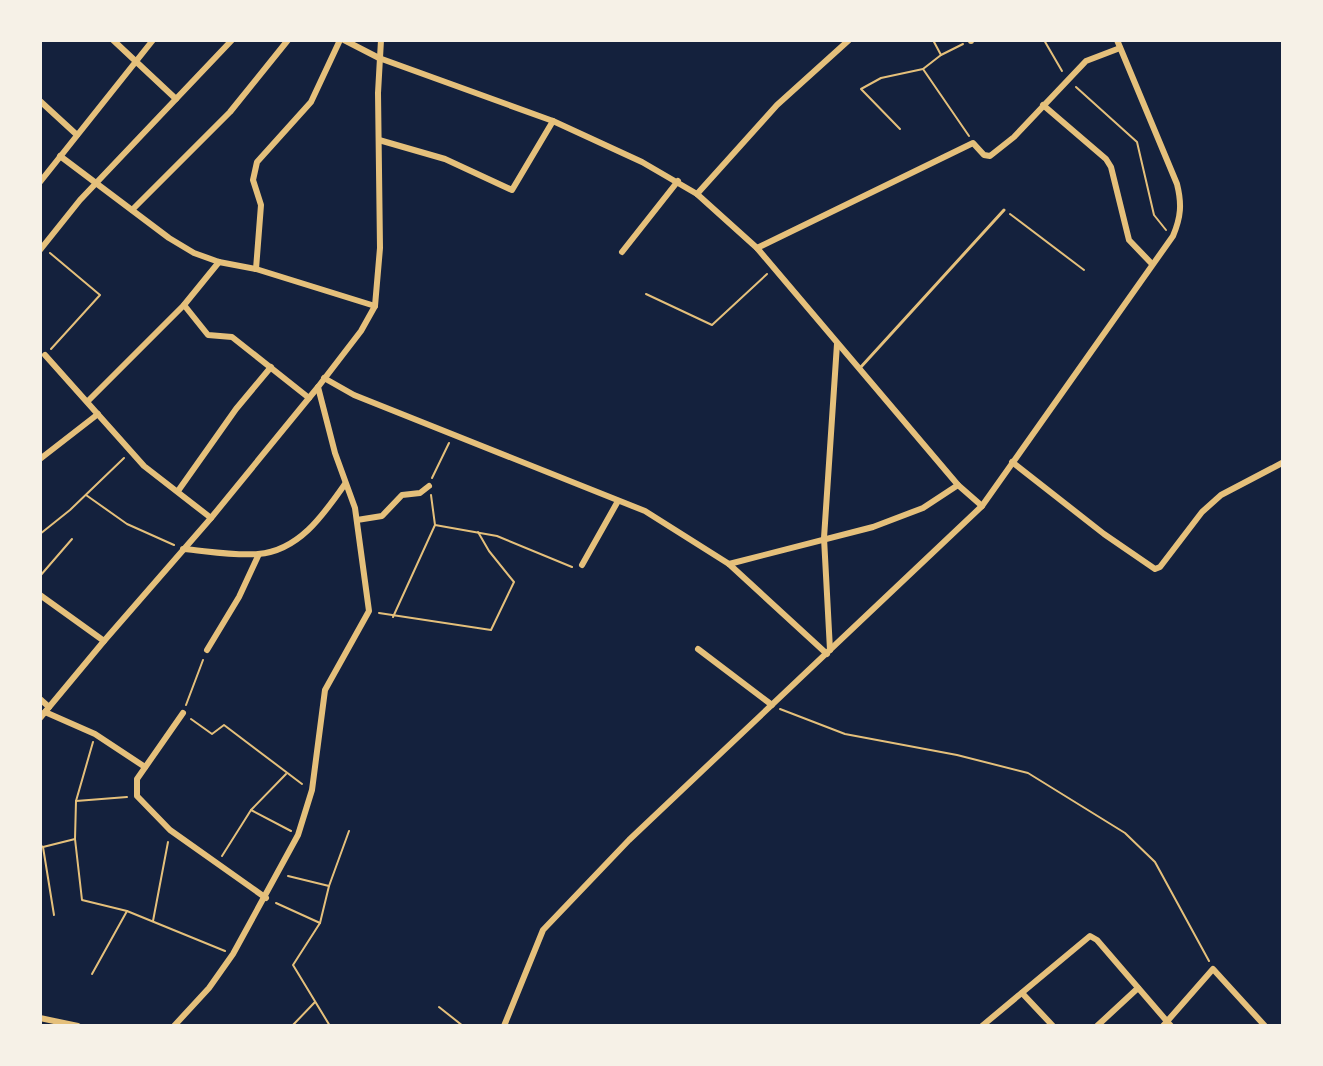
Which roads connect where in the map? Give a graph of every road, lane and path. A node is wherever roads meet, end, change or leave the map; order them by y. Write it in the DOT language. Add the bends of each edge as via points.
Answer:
graph roads {
  1 [pos="113,40"];
  2 [pos="153,40"];
  3 [pos="232,40"];
  4 [pos="288,40"];
  5 [pos="342,40"];
  6 [pos="381,40"];
  7 [pos="849,40"];
  8 [pos="933,40"];
  9 [pos="971,40"];
  10 [pos="1044,40"];
  11 [pos="1117,40"];
  12 [pos="1120,48"];
  13 [pos="941,55"];
  14 [pos="379,58"];
  15 [pos="134,60"];
  16 [pos="923,69"];
  17 [pos="1068,80"];
  18 [pos="176,99"];
  19 [pos="40,100"];
  20 [pos="1043,105"];
  21 [pos="553,121"];
  22 [pos="900,129"];
  23 [pos="77,135"];
  24 [pos="379,140"];
  25 [pos="973,143"];
  26 [pos="60,156"];
  27 [pos="678,181"];
  28 [pos="40,182"];
  29 [pos="97,182"];
  30 [pos="697,194"];
  31 [pos="132,210"];
  32 [pos="1004,210"];
  33 [pos="1173,236"];
  34 [pos="41,248"];
  35 [pos="757,248"];
  36 [pos="622,252"];
  37 [pos="219,262"];
  38 [pos="1152,264"];
  39 [pos="773,268"];
  40 [pos="256,269"];
  41 [pos="1084,270"];
  42 [pos="646,294"];
  43 [pos="184,305"];
  44 [pos="375,306"];
  45 [pos="837,345"];
  46 [pos="45,355"];
  47 [pos="271,367"];
  48 [pos="858,370"];
  49 [pos="324,378"];
  50 [pos="318,387"];
  51 [pos="309,398"];
  52 [pos="88,401"];
  53 [pos="98,414"];
  54 [pos="452,435"];
  55 [pos="130,452"];
  56 [pos="40,459"];
  57 [pos="1012,462"];
  58 [pos="1282,463"];
  59 [pos="345,484"];
  60 [pos="958,485"];
  61 [pos="429,486"];
  62 [pos="178,491"];
  63 [pos="86,495"];
  64 [pos="618,501"];
  65 [pos="982,506"];
  66 [pos="211,518"];
  67 [pos="357,520"];
  68 [pos="435,525"];
  69 [pos="478,532"];
  70 [pos="40,534"];
  71 [pos="824,538"];
  72 [pos="72,539"];
  73 [pos="183,549"];
  74 [pos="259,554"];
  75 [pos="729,564"];
  76 [pos="582,565"];
  77 [pos="40,576"];
  78 [pos="40,595"];
  79 [pos="369,611"];
  80 [pos="393,617"];
  81 [pos="104,641"];
  82 [pos="698,649"];
  83 [pos="207,650"];
  84 [pos="829,652"];
  85 [pos="40,699"];
  86 [pos="772,705"];
  87 [pos="47,710"];
  88 [pos="183,713"];
  89 [pos="40,718"];
  90 [pos="95,734"];
  91 [pos="145,767"];
  92 [pos="286,774"];
  93 [pos="312,790"];
  94 [pos="137,796"];
  95 [pos="76,801"];
  96 [pos="251,810"];
  97 [pos="170,830"];
  98 [pos="349,831"];
  99 [pos="298,835"];
  100 [pos="75,839"];
  101 [pos="42,846"];
  102 [pos="217,863"];
  103 [pos="279,873"];
  104 [pos="329,886"];
  105 [pos="266,898"];
  106 [pos="127,911"];
  107 [pos="54,915"];
  108 [pos="153,921"];
  109 [pos="320,923"];
  110 [pos="233,954"];
  111 [pos="1213,969"];
  112 [pos="92,974"];
  113 [pos="1138,988"];
  114 [pos="1022,993"];
  115 [pos="315,1002"];
  116 [pos="439,1007"];
  117 [pos="40,1018"];
  118 [pos="59,1024"];
  119 [pos="1167,1024"];
  120 [pos="78,1026"];
  121 [pos="174,1026"];
  122 [pos="292,1026"];
  123 [pos="330,1026"];
  124 [pos="462,1026"];
  125 [pos="504,1026"];
  126 [pos="982,1026"];
  127 [pos="1053,1026"];
  128 [pos="1097,1026"];
  129 [pos="1265,1026"];
  1 -- 15 [label="street"];
  2 -- 15 [label="street"];
  3 -- 18 [label="street"];
  4 -- 31 [label="street" via="230,112"];
  5 -- 14 [label="street"];
  5 -- 40 [label="street" via="311,102 257,162 254,180 261,205"];
  6 -- 14 [label="street"];
  7 -- 30 [label="street" via="777,105"];
  8 -- 13 [label="path"];
  9 -- 13 [label="path"];
  10 -- 17 [label="path"];
  11 -- 12 [label="street"];
  12 -- 17 [label="street" via="1086,61"];
  12 -- 33 [label="street" via="1177,184 1182,202"];
  13 -- 16 [label="path"];
  14 -- 21 [label="street"];
  14 -- 24 [label="street"];
  15 -- 18 [label="street"];
  15 -- 23 [label="street"];
  16 -- 22 [label="path" via="881,78 861,89"];
  16 -- 25 [label="path"];
  17 -- 20 [label="street"];
  17 -- 33 [label="path" via="1137,141 1154,215"];
  18 -- 29 [label="street"];
  19 -- 23 [label="street"];
  20 -- 25 [label="street" via="990,156"];
  20 -- 38 [label="street" via="1106,159 1129,240"];
  21 -- 24 [label="street" via="512,190 446,159"];
  21 -- 27 [label="street"];
  23 -- 26 [label="street"];
  24 -- 44 [label="street" via="380,248"];
  25 -- 35 [label="street"];
  26 -- 28 [label="street"];
  26 -- 29 [label="street"];
  27 -- 30 [label="street"];
  27 -- 36 [label="street"];
  29 -- 31 [label="street"];
  29 -- 34 [label="street"];
  30 -- 35 [label="street"];
  31 -- 37 [label="street" via="169,238"];
  32 -- 41 [label="path"];
  32 -- 48 [label="lane"];
  33 -- 38 [label="street"];
  34 -- 46 [label="path" via="100,295"];
  35 -- 39 [label="street"];
  37 -- 40 [label="street"];
  37 -- 43 [label="street"];
  38 -- 57 [label="street"];
  39 -- 42 [label="path" via="712,325"];
  39 -- 45 [label="street"];
  40 -- 44 [label="street"];
  43 -- 47 [label="street" via="208,335 232,337"];
  43 -- 52 [label="street"];
  44 -- 49 [label="street" via="361,331"];
  45 -- 48 [label="street"];
  45 -- 71 [label="street"];
  46 -- 52 [label="street"];
  47 -- 51 [label="street"];
  47 -- 62 [label="street"];
  48 -- 60 [label="street"];
  49 -- 50 [label="street"];
  49 -- 54 [label="street" via="354,395"];
  50 -- 51 [label="street"];
  50 -- 59 [label="street"];
  51 -- 66 [label="street"];
  52 -- 53 [label="street"];
  53 -- 55 [label="street"];
  53 -- 56 [label="street"];
  54 -- 61 [label="path"];
  54 -- 64 [label="street"];
  55 -- 62 [label="street"];
  55 -- 63 [label="path"];
  57 -- 58 [label="street" via="1104,534 1155,568 1160,567 1221,495"];
  57 -- 65 [label="street"];
  59 -- 67 [label="street"];
  59 -- 74 [label="street" via="312,527 295,540"];
  60 -- 65 [label="street"];
  60 -- 71 [label="street" via="909,514"];
  61 -- 67 [label="street" via="420,493 402,495 382,516"];
  61 -- 68 [label="path"];
  62 -- 66 [label="street"];
  63 -- 70 [label="path"];
  63 -- 73 [label="path" via="127,524"];
  64 -- 75 [label="street" via="645,511"];
  64 -- 76 [label="street"];
  65 -- 84 [label="street"];
  66 -- 73 [label="street"];
  67 -- 79 [label="street"];
  68 -- 69 [label="path"];
  68 -- 80 [label="path"];
  69 -- 76 [label="path" via="497,536 570,567"];
  69 -- 80 [label="path" via="514,582 491,630"];
  71 -- 75 [label="street"];
  71 -- 84 [label="street"];
  72 -- 77 [label="path"];
  73 -- 74 [label="street"];
  73 -- 81 [label="street"];
  74 -- 83 [label="street"];
  75 -- 84 [label="street"];
  78 -- 81 [label="street"];
  79 -- 80 [label="path"];
  79 -- 93 [label="street" via="325,690"];
  81 -- 87 [label="street"];
  82 -- 86 [label="street"];
  83 -- 88 [label="path"];
  84 -- 86 [label="street"];
  85 -- 87 [label="street"];
  86 -- 111 [label="path" via="845,734 1028,773 1125,833 1155,862"];
  86 -- 125 [label="street" via="629,840 543,930"];
  87 -- 89 [label="street"];
  87 -- 90 [label="street"];
  88 -- 91 [label="street"];
  88 -- 92 [label="path" via="212,734 224,725"];
  90 -- 91 [label="street"];
  90 -- 95 [label="path"];
  91 -- 94 [label="street" via="137,779"];
  92 -- 93 [label="path"];
  92 -- 96 [label="path"];
  93 -- 99 [label="street"];
  94 -- 95 [label="path"];
  94 -- 97 [label="street"];
  95 -- 100 [label="path"];
  96 -- 99 [label="path"];
  96 -- 102 [label="path"];
  97 -- 102 [label="street"];
  97 -- 108 [label="path"];
  98 -- 104 [label="path"];
  99 -- 103 [label="street"];
  100 -- 101 [label="path"];
  100 -- 106 [label="path" via="82,900"];
  101 -- 107 [label="path"];
  102 -- 105 [label="street"];
  103 -- 104 [label="path"];
  103 -- 105 [label="street"];
  104 -- 109 [label="path"];
  105 -- 109 [label="path"];
  105 -- 110 [label="street"];
  106 -- 108 [label="path"];
  106 -- 112 [label="path"];
  108 -- 110 [label="path"];
  109 -- 115 [label="path" via="293,965"];
  110 -- 121 [label="street"];
  111 -- 119 [label="street"];
  111 -- 129 [label="street"];
  113 -- 114 [label="street" via="1090,936"];
  113 -- 119 [label="street"];
  113 -- 128 [label="street"];
  114 -- 126 [label="street"];
  114 -- 127 [label="street"];
  115 -- 122 [label="path"];
  115 -- 123 [label="path"];
  116 -- 124 [label="path"];
  117 -- 118 [label="street"];
  118 -- 120 [label="street"];
}
